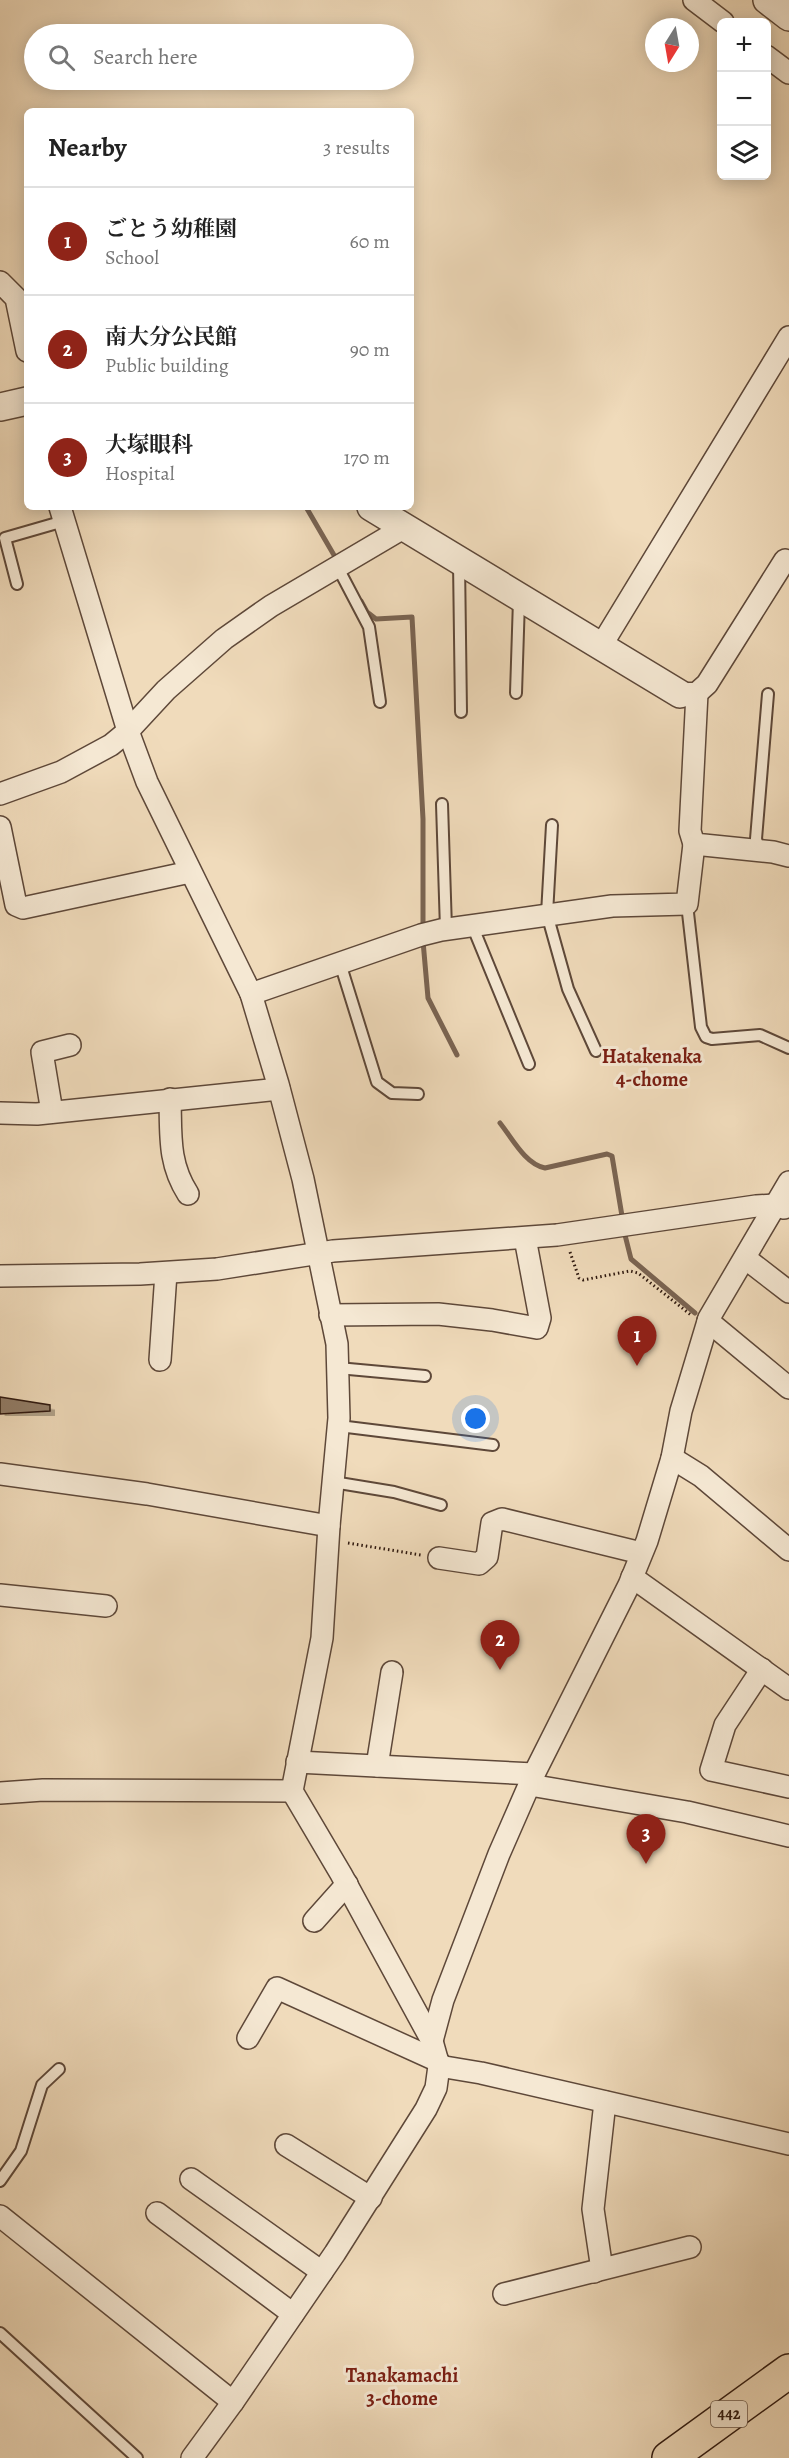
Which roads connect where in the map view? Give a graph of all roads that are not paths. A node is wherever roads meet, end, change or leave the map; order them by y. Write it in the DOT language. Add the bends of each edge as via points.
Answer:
graph roads {
  1 [pos="694,0"];
  2 [pos="767,0"];
  3 [pos="789,17"];
  4 [pos="718,18"];
  5 [pos="771,60"];
  6 [pos="789,73"];
  7 [pos="0,282"];
  8 [pos="24,337"];
  9 [pos="789,337"];
  10 [pos="24,402"];
  11 [pos="0,407"];
  12 [pos="376,510"];
  13 [pos="62,514"];
  14 [pos="405,527"];
  15 [pos="459,560"];
  16 [pos="789,562"];
  17 [pos="337,566"];
  18 [pos="17,584"];
  19 [pos="519,596"];
  20 [pos="601,646"];
  21 [pos="516,693"];
  22 [pos="689,693"];
  23 [pos="768,694"];
  24 [pos="380,702"];
  25 [pos="461,712"];
  26 [pos="128,731"];
  27 [pos="0,794"];
  28 [pos="442,804"];
  29 [pos="552,825"];
  30 [pos="0,827"];
  31 [pos="694,844"];
  32 [pos="760,851"];
  33 [pos="789,856"];
  34 [pos="190,872"];
  35 [pos="687,903"];
  36 [pos="547,914"];
  37 [pos="472,925"];
  38 [pos="446,929"];
  39 [pos="340,963"];
  40 [pos="251,994"];
  41 [pos="70,1045"];
  42 [pos="789,1048"];
  43 [pos="596,1051"];
  44 [pos="529,1064"];
  45 [pos="279,1089"];
  46 [pos="418,1094"];
  47 [pos="170,1099"];
  48 [pos="52,1112"];
  49 [pos="0,1113"];
  50 [pos="789,1182"];
  51 [pos="188,1194"];
  52 [pos="782,1208"];
  53 [pos="525,1238"];
  54 [pos="316,1254"];
  55 [pos="745,1258"];
  56 [pos="166,1272"];
  57 [pos="0,1276"];
  58 [pos="789,1292"];
  59 [pos="330,1315"];
  60 [pos="707,1325"];
  61 [pos="160,1360"];
  62 [pos="338,1368"];
  63 [pos="425,1376"];
  64 [pos="789,1388"];
  65 [pos="339,1426"];
  66 [pos="493,1445"];
  67 [pos="672,1458"];
  68 [pos="0,1474"];
  69 [pos="333,1482"];
  70 [pos="441,1505"];
  71 [pos="329,1533"];
  72 [pos="789,1550"];
  73 [pos="642,1553"];
  74 [pos="439,1558"];
  75 [pos="632,1577"];
  76 [pos="0,1595"];
  77 [pos="106,1606"];
  78 [pos="762,1669"];
  79 [pos="392,1672"];
  80 [pos="789,1689"];
  81 [pos="297,1762"];
  82 [pos="377,1766"];
  83 [pos="532,1780"];
  84 [pos="789,1787"];
  85 [pos="292,1791"];
  86 [pos="0,1793"];
  87 [pos="789,1836"];
  88 [pos="347,1884"];
  89 [pos="314,1922"];
  90 [pos="248,2038"];
  91 [pos="436,2056"];
  92 [pos="59,2069"];
  93 [pos="605,2102"];
  94 [pos="789,2144"];
  95 [pos="286,2145"];
  96 [pos="191,2179"];
  97 [pos="0,2181"];
  98 [pos="371,2198"];
  99 [pos="158,2213"];
  100 [pos="0,2216"];
  101 [pos="690,2247"];
  102 [pos="322,2272"];
  103 [pos="594,2272"];
  104 [pos="504,2294"];
  105 [pos="293,2314"];
  106 [pos="0,2333"];
  107 [pos="789,2371"];
  108 [pos="233,2402"];
  109 [pos="136,2458"];
  110 [pos="192,2458"];
  111 [pos="669,2458"];
  1 -- 4 [label="street"];
  2 -- 3 [label="street"];
  5 -- 6 [label="street"];
  7 -- 8 [label="street" via="16,298"];
  9 -- 20 [label="street"];
  10 -- 11 [label="street"];
  12 -- 14 [label="street"];
  13 -- 18 [label="lane" via="5,538"];
  13 -- 26 [label="street"];
  14 -- 15 [label="street"];
  14 -- 17 [label="street"];
  15 -- 19 [label="street"];
  15 -- 25 [label="lane"];
  16 -- 22 [label="street" via="785,560 708,684"];
  17 -- 24 [label="lane" via="369,627"];
  17 -- 26 [label="street" via="224,639 166,690"];
  19 -- 20 [label="street"];
  19 -- 21 [label="lane"];
  20 -- 22 [label="street"];
  22 -- 31 [label="street" via="690,831"];
  23 -- 32 [label="lane" via="756,839"];
  26 -- 27 [label="street" via="111,745 61,772"];
  26 -- 34 [label="street" via="147,782"];
  28 -- 38 [label="lane"];
  29 -- 36 [label="lane"];
  30 -- 34 [label="street" via="16,905 23,908"];
  31 -- 32 [label="street"];
  31 -- 35 [label="street"];
  32 -- 33 [label="street"];
  34 -- 40 [label="street"];
  35 -- 36 [label="street"];
  35 -- 42 [label="lane" via="701,1026 706,1037 760,1035"];
  36 -- 37 [label="street"];
  36 -- 43 [label="lane" via="568,989"];
  37 -- 38 [label="street"];
  37 -- 44 [label="lane"];
  38 -- 39 [label="street"];
  39 -- 40 [label="street"];
  39 -- 46 [label="lane" via="377,1082 392,1093"];
  40 -- 45 [label="street"];
  41 -- 48 [label="street" via="42,1052"];
  45 -- 47 [label="street"];
  45 -- 54 [label="street" via="303,1179"];
  47 -- 48 [label="street"];
  47 -- 51 [label="street" via="173,1159 177,1176"];
  48 -- 49 [label="street"];
  50 -- 52 [label="street"];
  52 -- 53 [label="street" via="745,1208"];
  52 -- 55 [label="street"];
  53 -- 54 [label="street"];
  53 -- 59 [label="street" via="540,1318 537,1328 438,1314"];
  54 -- 56 [label="street" via="217,1269"];
  54 -- 59 [label="street"];
  55 -- 58 [label="street"];
  55 -- 60 [label="street"];
  56 -- 57 [label="street"];
  56 -- 61 [label="street"];
  59 -- 62 [label="street"];
  60 -- 64 [label="street"];
  60 -- 67 [label="street" via="681,1411"];
  62 -- 63 [label="lane"];
  62 -- 65 [label="street"];
  65 -- 66 [label="lane"];
  65 -- 69 [label="street"];
  67 -- 72 [label="street" via="701,1476"];
  67 -- 73 [label="street"];
  68 -- 71 [label="street" via="147,1494"];
  69 -- 70 [label="lane"];
  69 -- 71 [label="street"];
  71 -- 81 [label="street" via="322,1638"];
  73 -- 74 [label="street" via="502,1519 492,1522 484,1561 474,1565"];
  73 -- 75 [label="street"];
  75 -- 78 [label="street"];
  75 -- 83 [label="street"];
  76 -- 77 [label="street"];
  78 -- 80 [label="street"];
  78 -- 84 [label="street" via="725,1725 711,1770"];
  79 -- 82 [label="street"];
  81 -- 82 [label="street"];
  81 -- 85 [label="street"];
  82 -- 83 [label="street"];
  83 -- 87 [label="street"];
  83 -- 91 [label="street" via="443,2000"];
  85 -- 86 [label="street"];
  85 -- 88 [label="street"];
  88 -- 89 [label="street"];
  88 -- 91 [label="street"];
  90 -- 91 [label="street" via="277,1988"];
  91 -- 93 [label="street"];
  91 -- 98 [label="street" via="436,2088"];
  92 -- 97 [label="lane" via="42,2085 21,2151"];
  93 -- 94 [label="street"];
  93 -- 103 [label="street" via="593,2210 601,2263"];
  95 -- 98 [label="street"];
  96 -- 102 [label="street"];
  98 -- 102 [label="street"];
  99 -- 105 [label="street"];
  100 -- 108 [label="street"];
  101 -- 103 [label="street"];
  102 -- 105 [label="street"];
  103 -- 104 [label="street"];
  105 -- 108 [label="street"];
  106 -- 109 [label="lane"];
  107 -- 111 [label="highway, 442"];
  108 -- 110 [label="street"];
}
